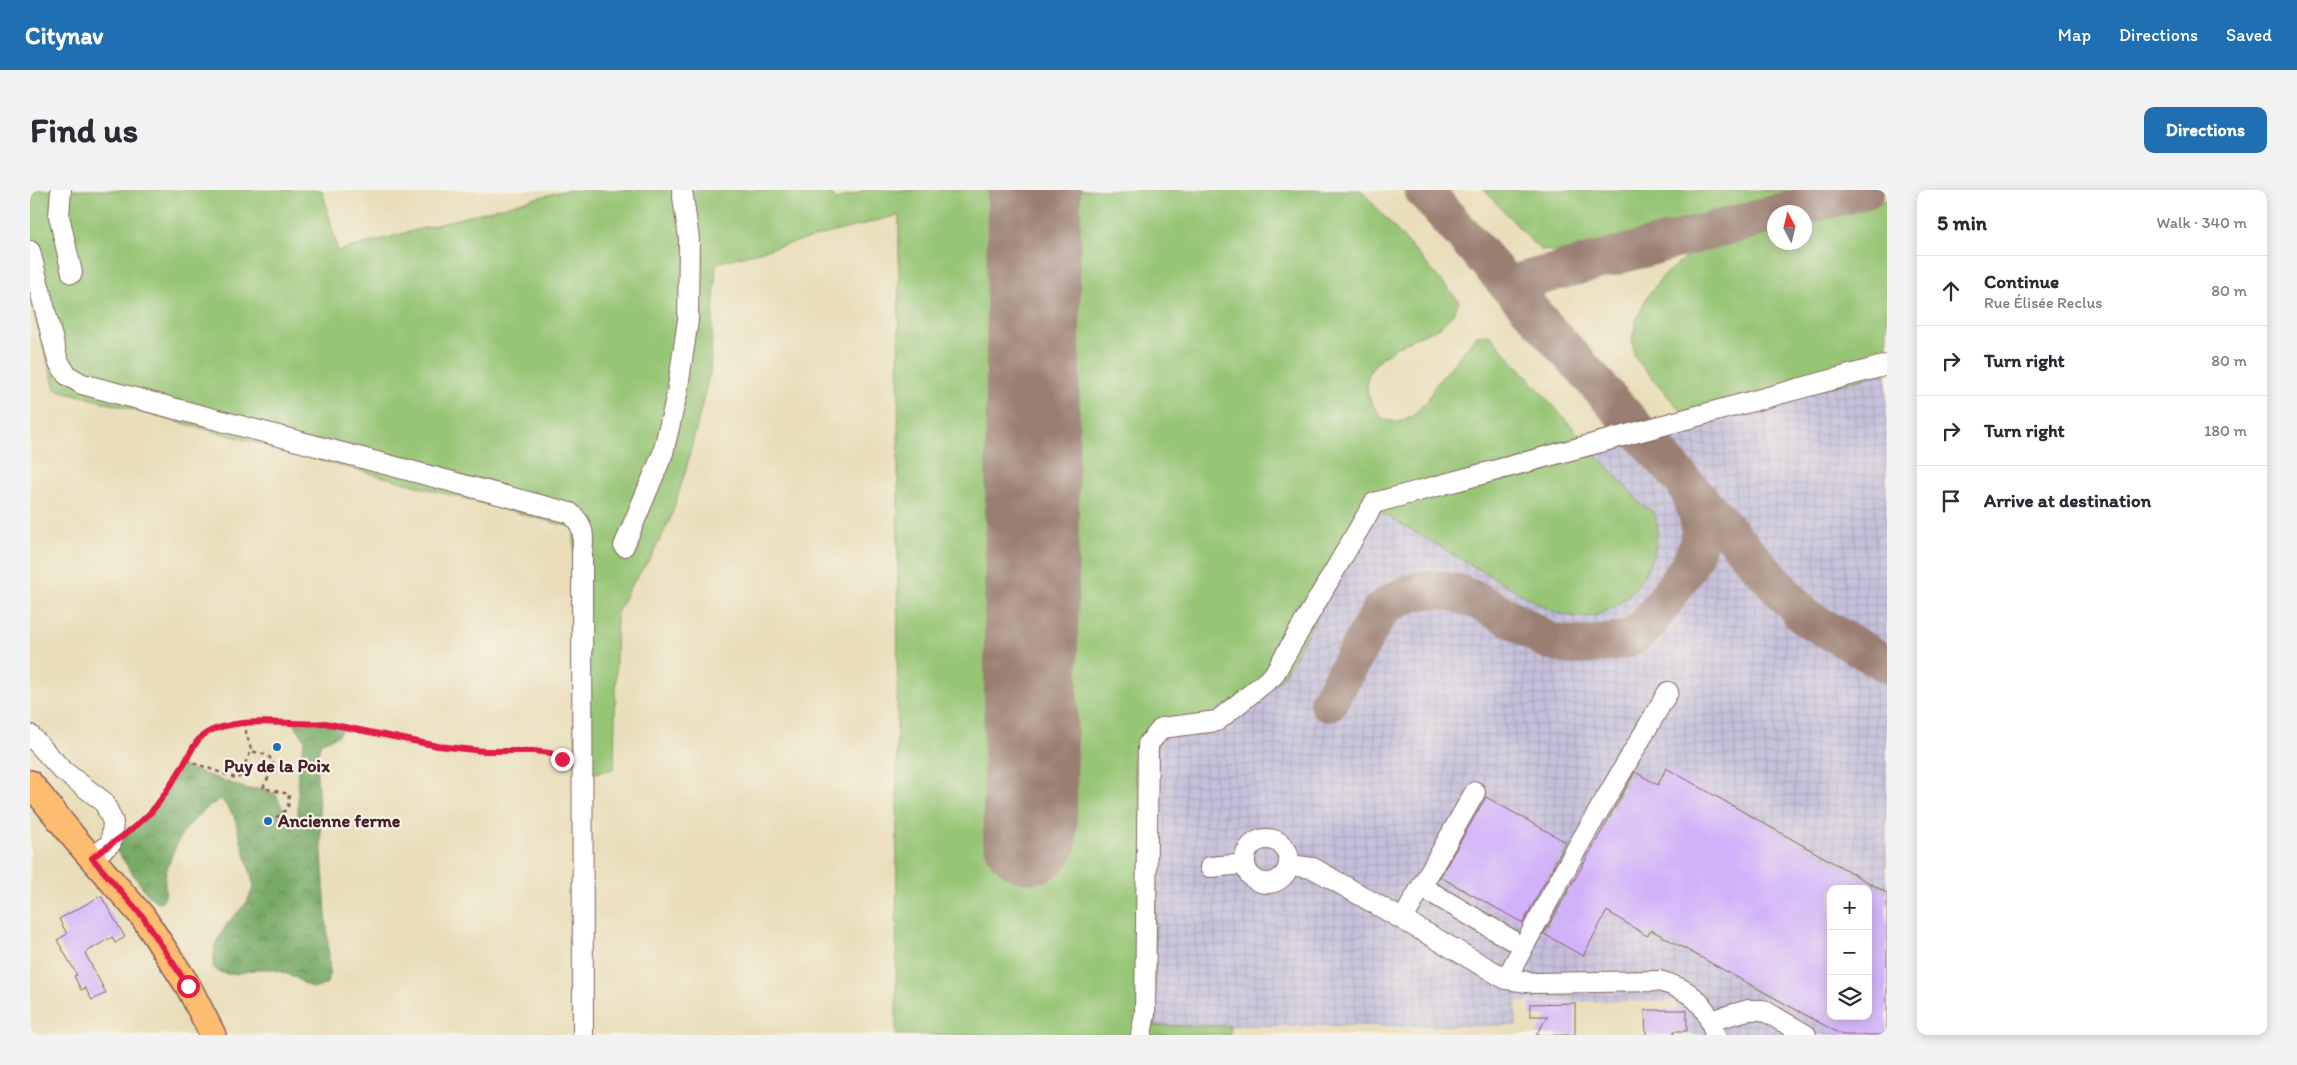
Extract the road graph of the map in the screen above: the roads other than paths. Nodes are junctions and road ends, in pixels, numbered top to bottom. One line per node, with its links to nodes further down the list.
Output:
1 (61, 190): 4 (street)
2 (682, 190): 6 (street)
3 (30, 251): 23 (street)
4 (72, 274)
5 (1887, 365): 24 (street)
6 (624, 546)
7 (1668, 692): 20 (street)
8 (30, 736): 13 (street)
9 (30, 783): 12 (main road)
10 (1475, 792): 17 (street)
11 (30, 795): 12 (main road)
12 (75, 839): 13 (main road)
13 (101, 850): 22 (main road)
14 (1244, 864): 15 (street); 15 (street); 16 (street)
15 (1289, 866): 18 (street)
16 (1210, 867)
17 (1422, 887): 18 (street); 19 (street)
18 (1404, 920): 20 (street)
19 (1510, 939)
20 (1506, 979): 21 (street)
21 (1712, 1028): 25 (street)
22 (213, 1035)
23 (584, 1035)
24 (1141, 1035)
25 (1806, 1035)

